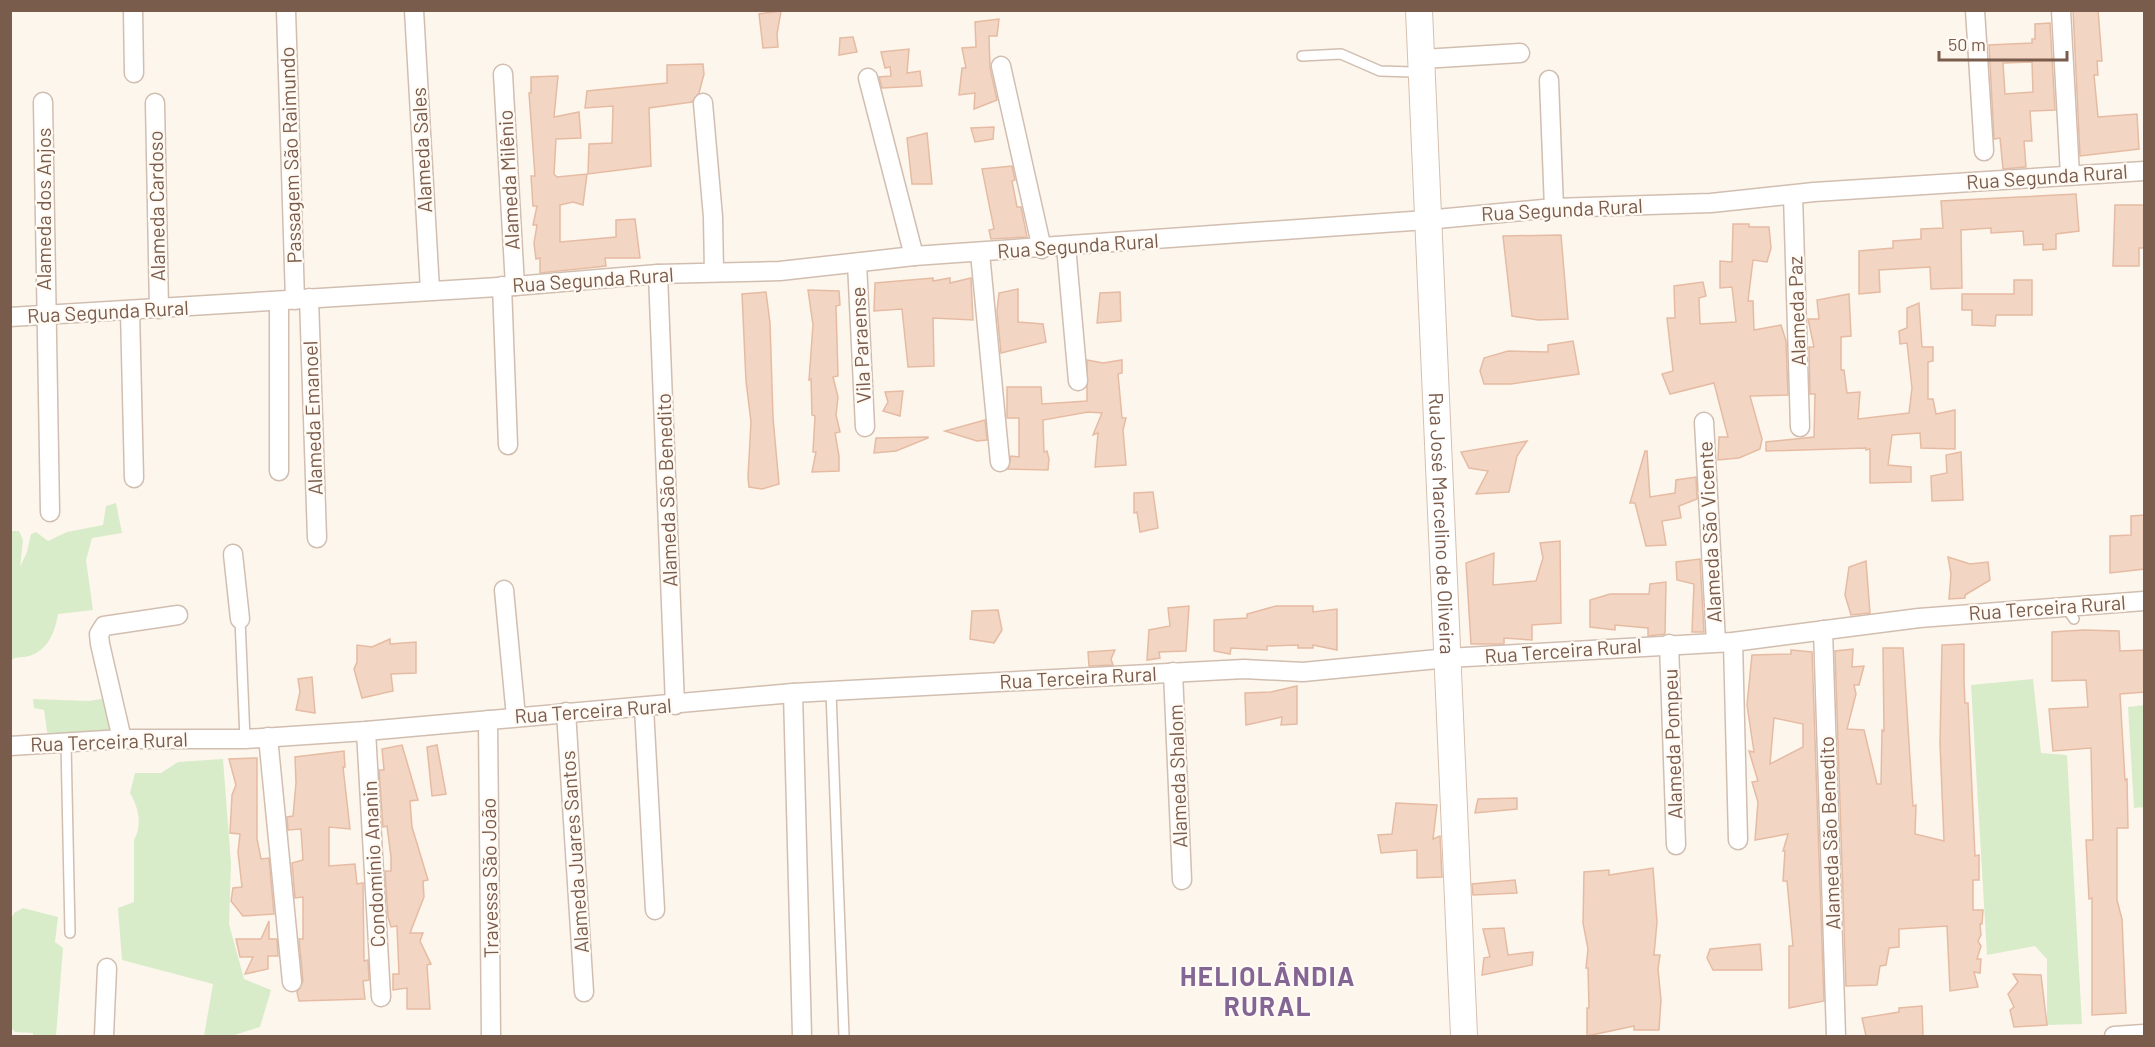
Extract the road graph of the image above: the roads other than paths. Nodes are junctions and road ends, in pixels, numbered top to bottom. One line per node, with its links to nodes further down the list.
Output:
1 (133, 10): 11 (street)
2 (286, 10): 33 (street, Passagem São Raimundo)
3 (414, 10): 32 (street, Alameda Sales)
4 (1419, 10): 10 (street, Rua José Marcelino de Oliveira)
5 (1975, 10): 18 (street)
6 (2061, 10): 20 (street)
7 (1520, 53): 10 (street)
8 (1302, 56): 10 (lane)
9 (1001, 66): 25 (street)
10 (1419, 68): 23 (street, Rua José Marcelino de Oliveira)
11 (134, 73)
12 (503, 74): 31 (street, Alameda Milênio)
13 (868, 78): 27 (street)
14 (1549, 80): 22 (street)
15 (43, 102): 36 (street, Alameda dos Anjos)
16 (155, 103): 34 (street, Alameda Cardoso)
17 (703, 103): 29 (street)
18 (1984, 151)
19 (2145, 171): 20 (street, Rua Segunda Rural)
20 (2070, 175): 21 (street, Rua Segunda Rural)
21 (1793, 195): 22 (street, Rua Segunda Rural); 41 (street, Alameda Paz)
22 (1554, 208): 23 (street, Rua Segunda Rural)
23 (1426, 220): 24 (street, Rua Segunda Rural); 56 (street, Rua José Marcelino de Oliveira)
24 (1066, 246): 25 (street, Rua Segunda Rural); 38 (street)
25 (1042, 249): 26 (street, Rua Segunda Rural)
26 (980, 253): 27 (street, Rua Segunda Rural); 43 (street)
27 (914, 256): 28 (street, Rua Segunda Rural)
28 (857, 263): 29 (street, Rua Segunda Rural); 40 (street, Vila Paraense)
29 (714, 272): 30 (street, Rua Segunda Rural)
30 (658, 274): 31 (street, Rua Segunda Rural); 60 (street, Alameda São Benedito)
31 (508, 286): 32 (street, Rua Segunda Rural); 42 (street, Alameda Milênio)
32 (430, 290): 33 (street, Rua Segunda Rural)
33 (295, 300): 34 (street, Rua Segunda Rural); 44 (street); 47 (street, Alameda Emanoel)
34 (159, 309): 35 (street, Rua Segunda Rural)
35 (130, 311): 36 (street, Rua Segunda Rural); 45 (street)
36 (45, 316): 37 (street, Rua Segunda Rural); 46 (street, Alameda dos Anjos)
37 (10, 317)
38 (1078, 381)
39 (1704, 422): 54 (street, Alameda São Vicente)
40 (865, 427)
41 (1800, 427)
42 (508, 445)
43 (1000, 462)
44 (279, 471)
45 (134, 478)
46 (50, 512)
47 (317, 538)
48 (233, 554): 52 (street)
49 (504, 590): 63 (street)
50 (2145, 601): 53 (street, Rua Terceira Rural)
51 (178, 615): 67 (street)
52 (240, 619): 68 (lane)
53 (1823, 630): 54 (street, Rua Terceira Rural); 85 (street, Alameda São Benedito)
54 (1725, 642): 55 (street, Rua Terceira Rural); 71 (street, Alameda São Vicente)
55 (1670, 644): 56 (street, Rua Terceira Rural); 72 (street, Alameda Pompeu)
56 (1448, 658): 57 (street, Rua Terceira Rural); 84 (street, Rua José Marcelino de Oliveira)
57 (1173, 672): 58 (street, Rua Terceira Rural); 73 (street, Alameda Shalom)
58 (831, 692): 59 (street, Rua Terceira Rural); 83 (lane)
59 (794, 693): 60 (street, Rua Terceira Rural); 82 (street)
60 (675, 705): 61 (street, Rua Terceira Rural)
61 (644, 708): 62 (street, Rua Terceira Rural); 74 (street)
62 (566, 712): 63 (street, Rua Terceira Rural); 78 (street, Alameda Juares Santos)
63 (516, 717): 64 (street, Rua Terceira Rural)
64 (488, 720): 65 (street, Rua Terceira Rural); 81 (street, Travessa São João)
65 (366, 731): 66 (street, Rua Terceira Rural); 79 (street, Condomínio Ananin)
66 (268, 737): 68 (street, Rua Terceira Rural); 77 (street)
67 (122, 739): 68 (street, Rua Terceira Rural); 69 (street, Rua Terceira Rural)
68 (245, 739)
69 (66, 743): 70 (street, Rua Terceira Rural); 75 (lane)
70 (10, 746)
71 (1738, 840)
72 (1676, 844)
73 (1182, 880)
74 (655, 910)
75 (70, 933)
76 (107, 968): 80 (street)
77 (292, 982)
78 (584, 992)
79 (381, 997)
80 (104, 1036)
81 (491, 1036)
82 (802, 1036)
83 (844, 1036)
84 (1464, 1036)
85 (1836, 1036)

